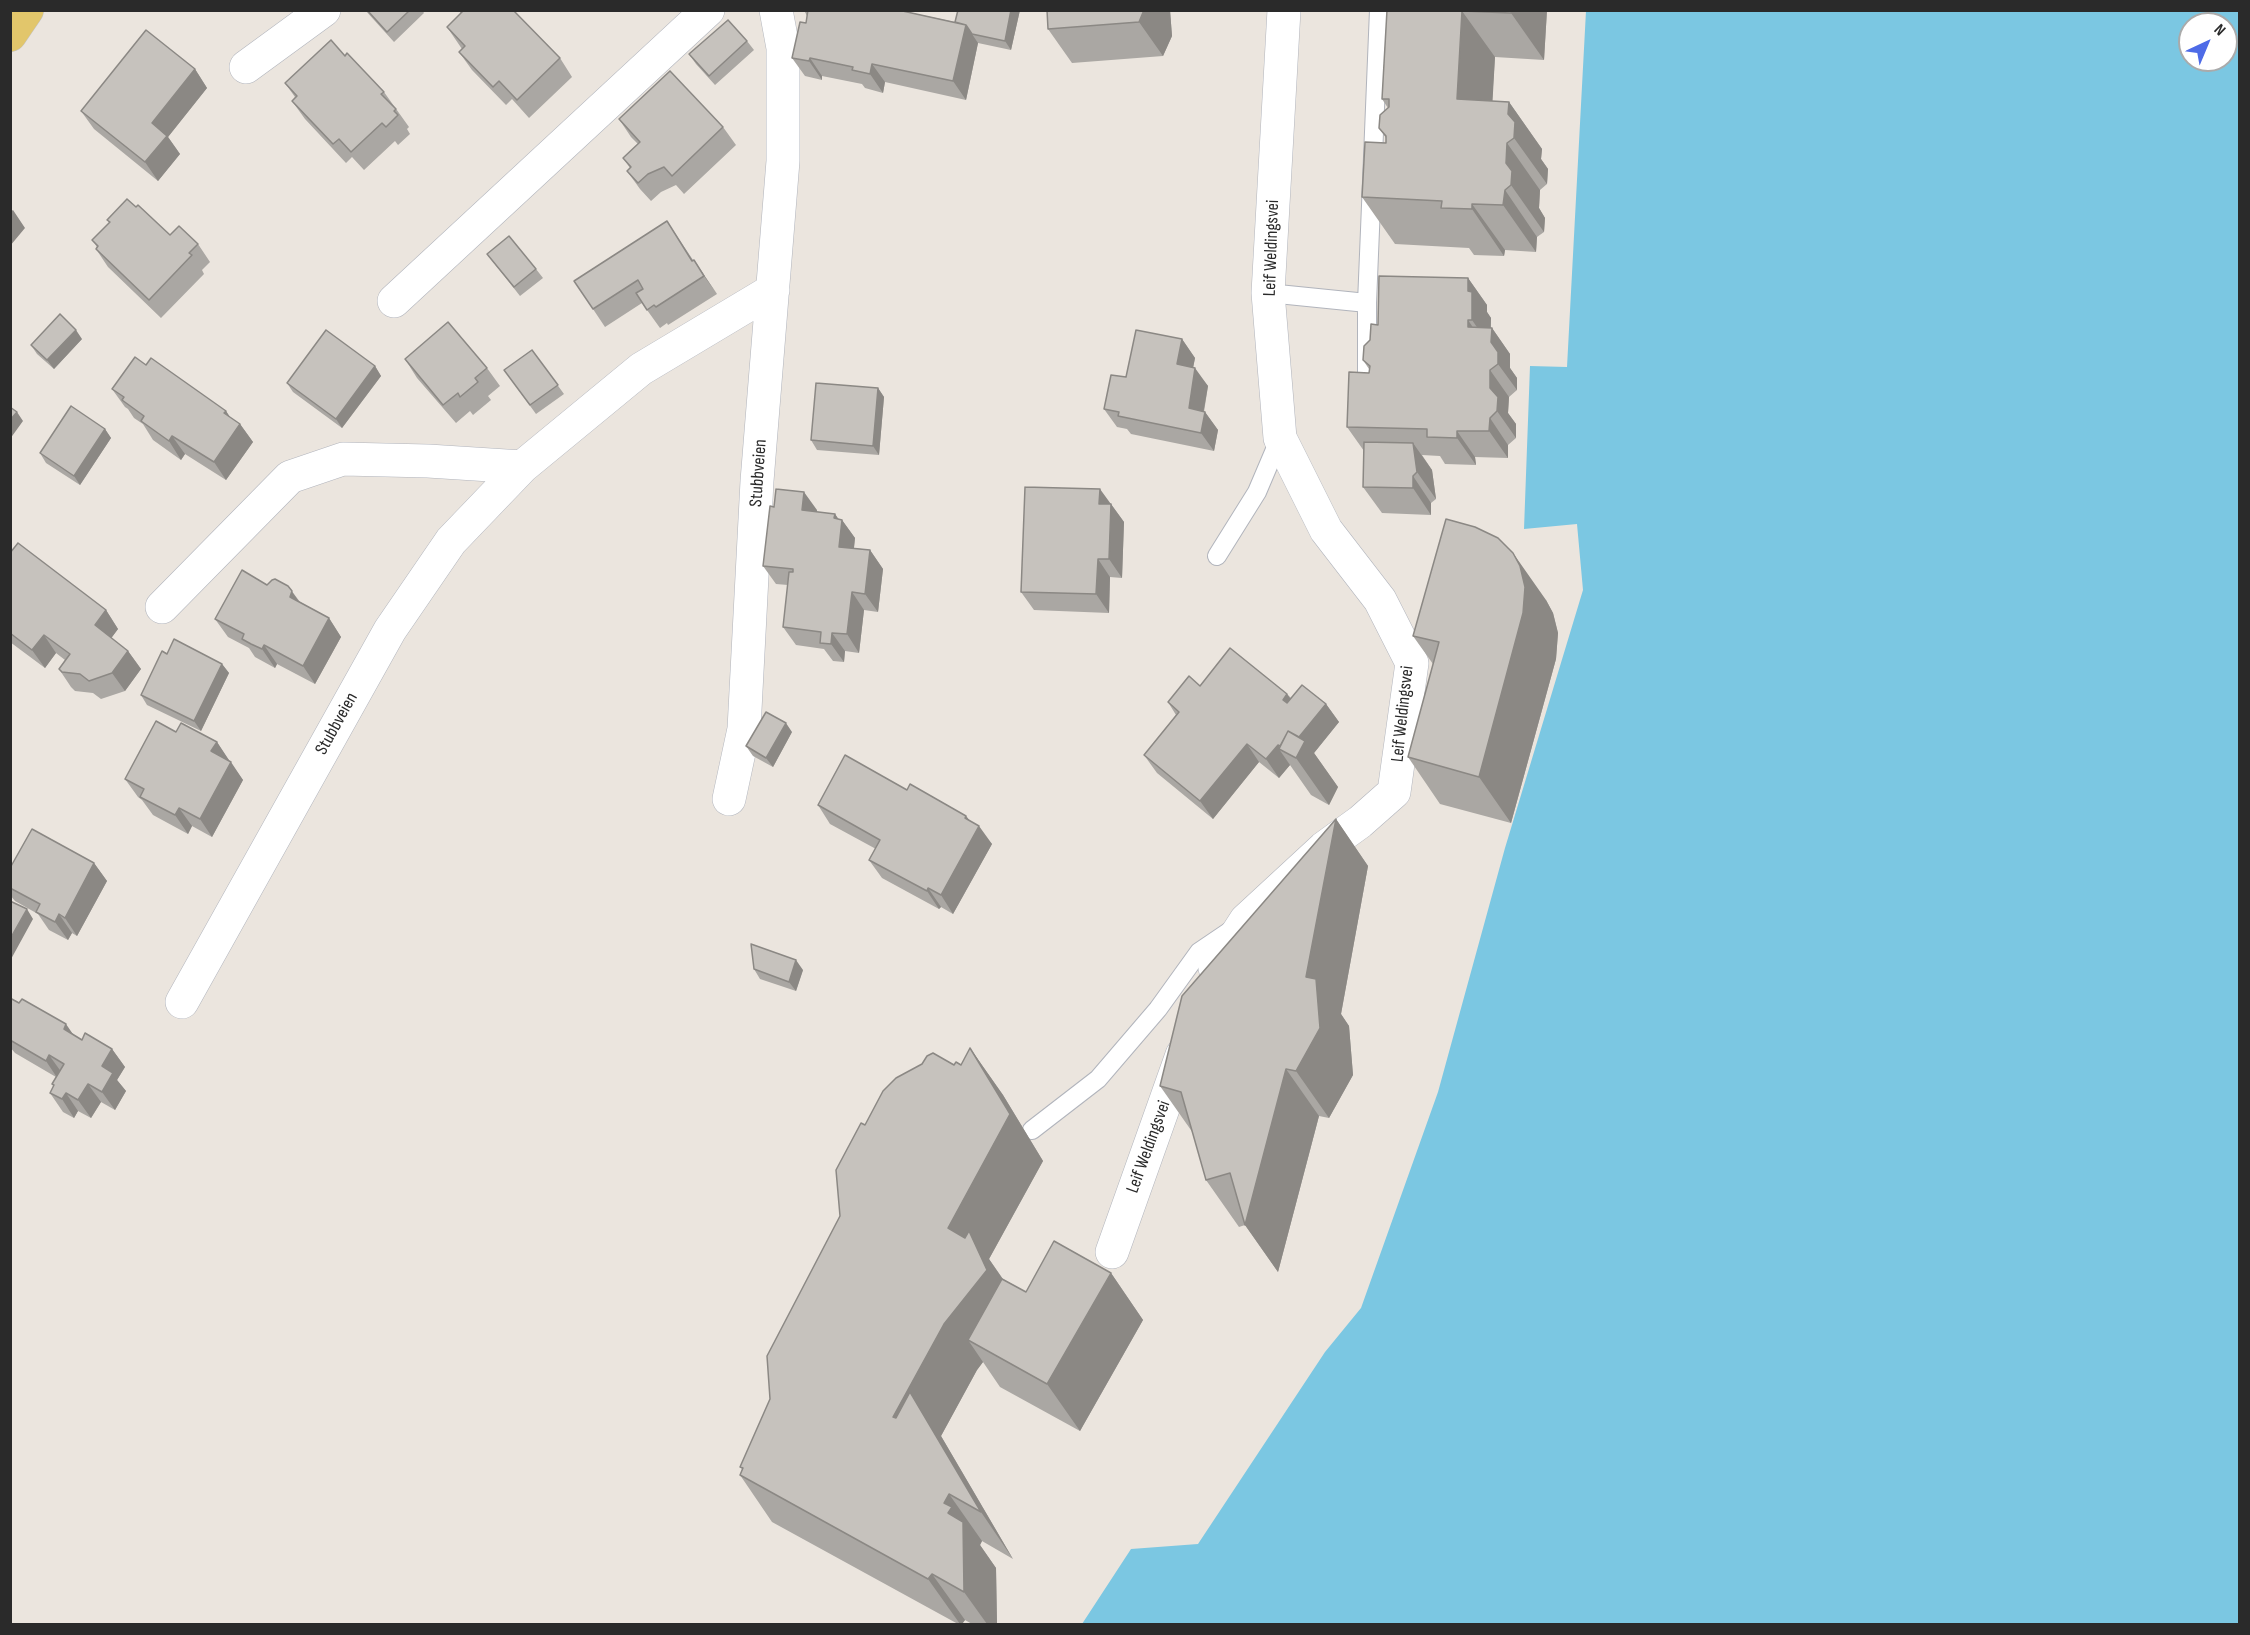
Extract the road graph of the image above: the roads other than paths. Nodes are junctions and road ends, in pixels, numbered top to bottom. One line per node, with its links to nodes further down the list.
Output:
1 (27, 10): 7 (main road)
2 (324, 10): 8 (street)
3 (708, 10): 11 (street)
4 (776, 10): 9 (street, Stubbveien)
5 (1284, 10): 10 (street, Leif Weldingsvei)
6 (1379, 10): 12 (lane)
7 (10, 35)
8 (246, 67)
9 (773, 290): 15 (street, Stubbveien); 18 (street, Stubbveien)
10 (1268, 293): 12 (lane); 14 (street, Leif Weldingsvei)
11 (394, 301)
12 (1367, 303): 13 (lane)
13 (1366, 377)
14 (1280, 438): 16 (lane); 19 (street, Leif Weldingsvei)
15 (522, 467): 17 (street); 21 (street, Stubbveien)
16 (1217, 556)
17 (162, 607)
18 (729, 799)
19 (1246, 920): 20 (street, Leif Weldingsvei); 23 (lane)
20 (1203, 999)
21 (182, 1002)
22 (1191, 1032): 24 (street, Leif Weldingsvei)
23 (1032, 1130)
24 (1112, 1252)

